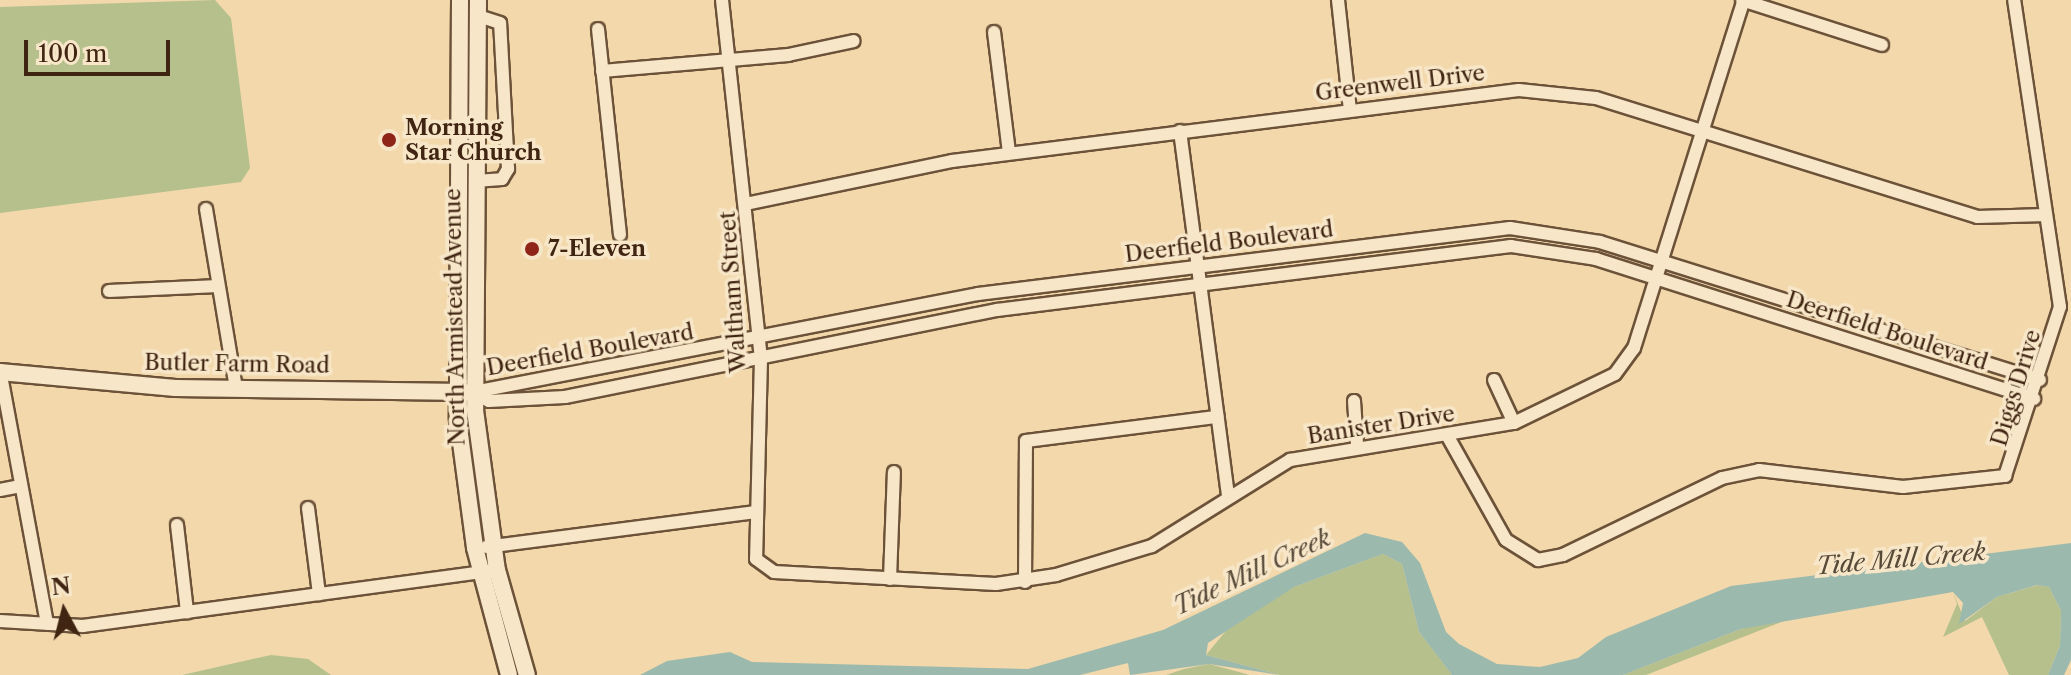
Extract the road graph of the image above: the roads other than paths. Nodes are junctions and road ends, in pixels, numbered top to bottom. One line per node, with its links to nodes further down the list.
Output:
1 (460, 0): 35 (main road, North Armistead Avenue)
2 (722, 0): 11 (street, Waltham Street)
3 (1338, 0): 13 (street)
4 (1743, 0): 10 (street); 15 (street, Banister Drive)
5 (2014, 0): 20 (street, Diggs Drive)
6 (478, 8): 17 (main road, North Armistead Avenue); 17 (street)
7 (598, 29): 12 (street)
8 (994, 32): 16 (street)
9 (854, 41): 11 (street)
10 (1882, 45)
11 (729, 61): 12 (street); 18 (street, Waltham Street)
12 (602, 71): 21 (street)
13 (1350, 110): 14 (street, Greenwell Drive); 15 (street, Greenwell Drive)
14 (1180, 131): 16 (street, Greenwell Drive); 23 (street)
15 (1703, 133): 20 (street, Greenwell Drive); 22 (street, Banister Drive)
16 (1009, 153): 18 (street, Greenwell Drive)
17 (475, 181): 34 (main road, North Armistead Avenue)
18 (746, 204): 28 (street, Waltham Street)
19 (206, 209): 26 (street)
20 (2046, 215): 32 (street, Diggs Drive)
21 (620, 235)
22 (1662, 260): 23 (street, Deerfield Boulevard); 24 (street, Banister Drive); 32 (street, Deerfield Boulevard)
23 (1199, 266): 25 (street); 28 (street, Deerfield Boulevard)
24 (1656, 278): 25 (street, Deerfield Boulevard); 36 (street, Deerfield Boulevard); 39 (street, Banister Drive)
25 (1201, 284): 29 (street, Deerfield Boulevard); 38 (street)
26 (218, 286): 27 (street); 33 (street)
27 (109, 291)
28 (759, 340): 29 (street, Waltham Street); 34 (street, Deerfield Boulevard)
29 (761, 358): 34 (street, Deerfield Boulevard); 47 (street, Waltham Street)
30 (0, 371): 33 (main road, Butler Farm Road); 43 (street)
31 (1494, 380): 39 (street)
32 (2040, 380): 36 (street, Diggs Drive)
33 (236, 389): 35 (main road, Butler Farm Road)
34 (474, 392): 35 (main road, Butler Farm Road); 49 (main road, North Armistead Avenue)
35 (456, 393): 49 (main road, North Armistead Avenue)
36 (2034, 399): 40 (street, Diggs Drive)
37 (1354, 401): 41 (street)
38 (1217, 417): 45 (street); 53 (street)
39 (1514, 423): 40 (street, Banister Drive)
40 (1447, 435): 41 (street, Banister Drive)
41 (1357, 444): 45 (street, Banister Drive)
42 (894, 472): 52 (street)
43 (21, 486): 44 (street); 57 (street)
44 (0, 490)
45 (1228, 495): 53 (street, Banister Drive)
46 (308, 508): 54 (street)
47 (754, 512): 49 (street); 51 (street, Waltham Street)
48 (177, 525): 55 (street)
49 (484, 547): 50 (main road, North Armistead Avenue)
50 (488, 571): 54 (street); 58 (main road, North Armistead Avenue); 59 (main road, North Armistead Avenue)
51 (774, 572): 52 (street, Banister Drive)
52 (890, 579): 53 (street, Banister Drive)
53 (1025, 582)
54 (319, 594): 55 (street)
55 (187, 612): 57 (street)
56 (0, 621): 57 (street)
57 (47, 624)
58 (509, 675)
59 (527, 675)

